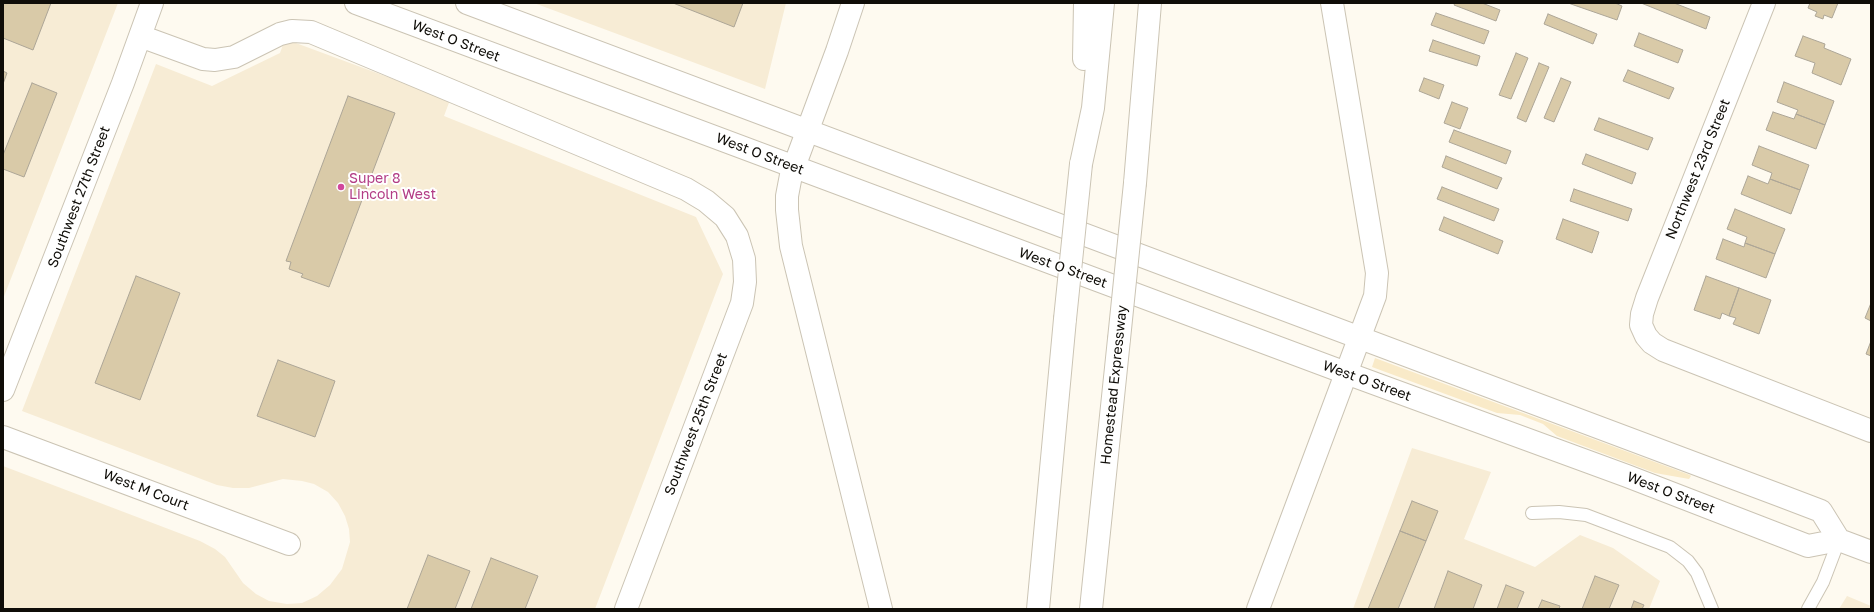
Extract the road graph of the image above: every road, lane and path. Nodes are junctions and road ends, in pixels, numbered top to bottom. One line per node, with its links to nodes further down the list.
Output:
1 (152, 3): 11 (main road, Southwest 27th Street)
2 (356, 3): 15 (main road, West O Street)
3 (467, 3): 12 (main road)
4 (853, 3): 12 (main road)
5 (1085, 3): 14 (main road)
6 (1103, 3): 14 (main road)
7 (1150, 3): 13 (main road)
8 (1163, 3): 13 (main road)
9 (1332, 3): 16 (main road)
10 (1764, 3): 19 (main road, Northwest 23rd Street)
11 (140, 36): 18 (main road, Southwest 27th Street); 25 (main road, Southwest 25th Street)
12 (807, 132): 15 (main road); 16 (main road)
13 (1137, 161): 28 (main road, Homestead Expressway, bridge)
14 (1081, 164): 27 (main road, bridge)
15 (794, 167): 17 (main road, West O Street); 26 (main road)
16 (1360, 337): 17 (main road); 22 (main road)
17 (1346, 373): 22 (main road, West O Street); 29 (main road)
18 (3, 390)
19 (1871, 430)
20 (3, 437): 23 (main road, West M Court)
21 (1532, 513): 30 (lane)
22 (1839, 540): 24 (main road); 31 (lane)
23 (289, 544)
24 (1870, 549)
25 (626, 609)
26 (881, 609)
27 (1038, 609)
28 (1091, 609)
29 (1258, 609)
30 (1712, 609)
31 (1808, 609)

